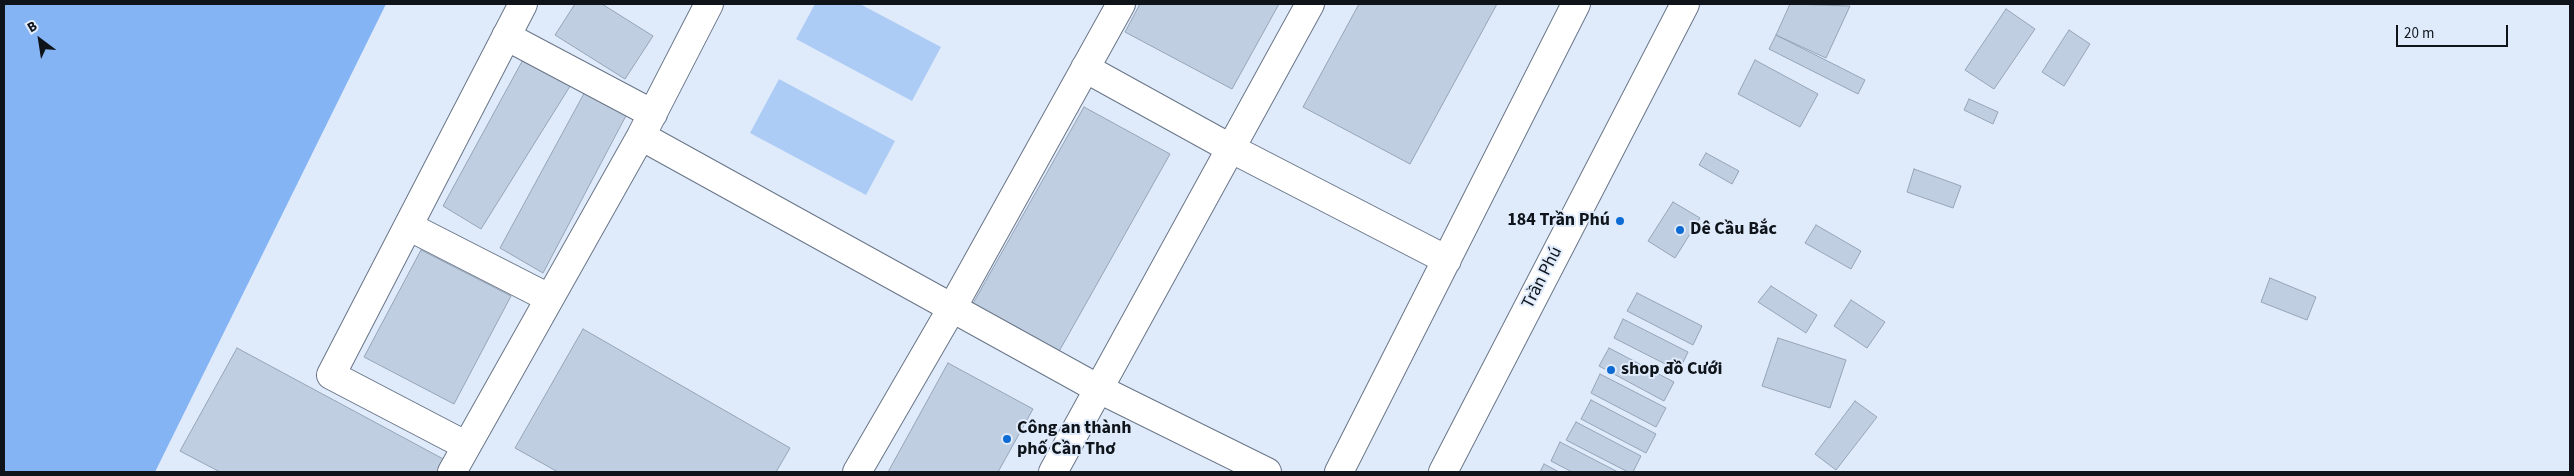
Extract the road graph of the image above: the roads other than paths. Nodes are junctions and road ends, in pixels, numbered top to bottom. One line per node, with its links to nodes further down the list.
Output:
1 (523, 4): 7 (street)
2 (709, 4): 9 (street)
3 (1120, 4): 8 (street)
4 (1310, 4): 10 (street)
5 (1576, 4): 12 (street)
6 (1685, 4): 22 (street, Trần Phú)
7 (506, 36): 9 (street); 11 (street)
8 (1085, 68): 10 (street); 14 (street)
9 (647, 125): 13 (street); 14 (street)
10 (1230, 148): 12 (street); 15 (street)
11 (408, 226): 13 (street); 16 (street)
12 (1447, 260): 21 (street)
13 (549, 298): 16 (street)
14 (952, 308): 15 (street); 18 (street)
15 (1097, 388): 19 (street); 20 (street)
16 (465, 445): 17 (street)
17 (452, 472)
18 (857, 472)
19 (1053, 472)
20 (1266, 472)
21 (1339, 472)
22 (1443, 472)

